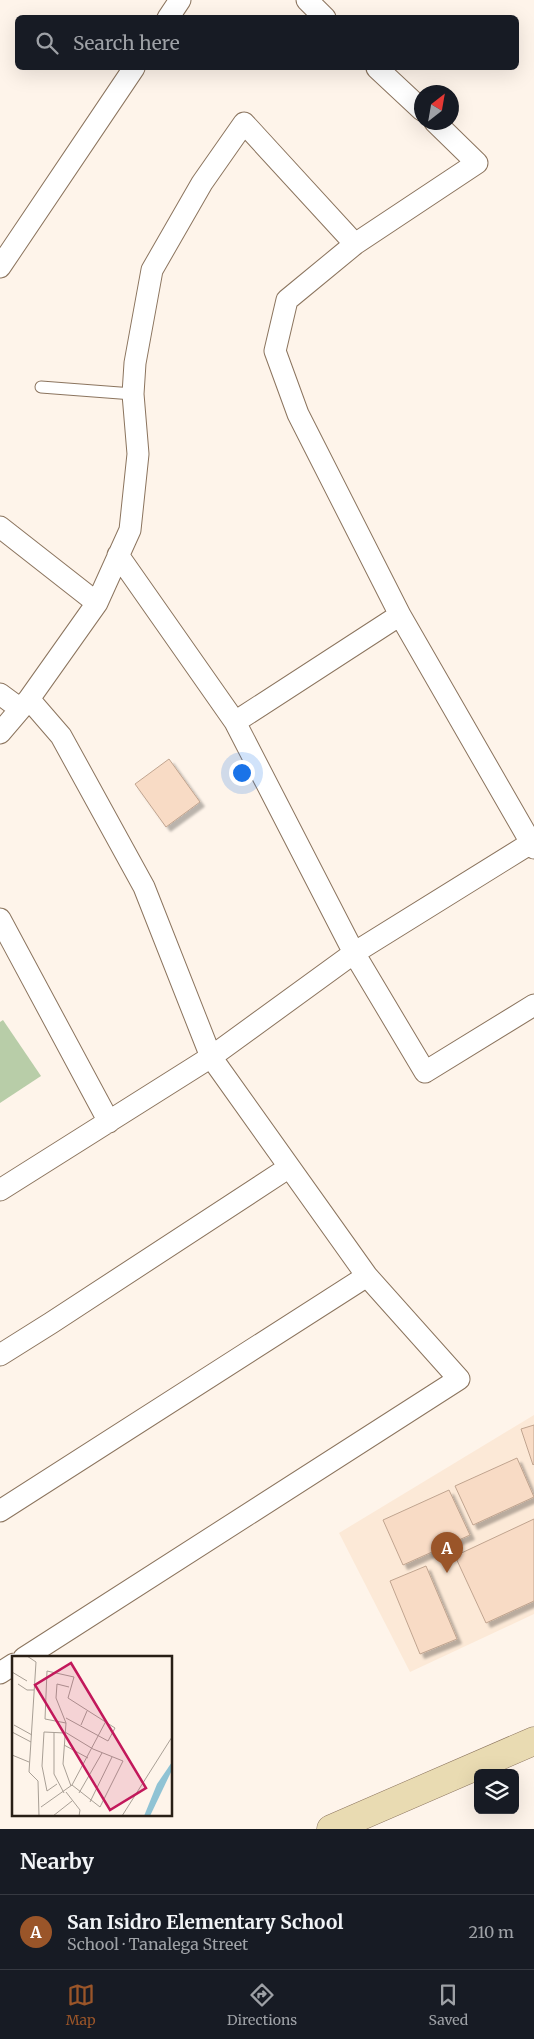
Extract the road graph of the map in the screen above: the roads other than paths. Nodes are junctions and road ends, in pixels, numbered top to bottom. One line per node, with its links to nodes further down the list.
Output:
1 (180, 0): 3 (street)
2 (307, 0): 4 (street)
3 (170, 15)
4 (322, 15)
5 (133, 70): 10 (street)
6 (379, 70): 7 (street)
7 (414, 103)
8 (443, 130): 9 (street)
9 (355, 244): 12 (street); 16 (street)
10 (0, 267)
11 (41, 387): 12 (lane)
12 (133, 394): 14 (street)
13 (0, 527): 15 (street)
14 (118, 555): 15 (street); 19 (street)
15 (97, 603): 18 (street)
16 (400, 615): 19 (street); 21 (street)
17 (0, 694): 18 (street)
18 (24, 704): 20 (street); 25 (street)
19 (235, 722): 23 (street)
20 (0, 733)
21 (533, 845): 23 (street)
22 (0, 919): 26 (street)
23 (354, 953): 24 (street); 25 (street)
24 (534, 1005)
25 (211, 1057): 26 (street); 27 (street)
26 (109, 1122): 28 (street)
27 (288, 1168): 29 (street); 30 (street)
28 (0, 1190)
29 (367, 1276): 31 (street); 32 (street)
30 (0, 1354)
31 (0, 1511)
32 (27, 1656)
33 (12, 1665): 34 (street)
34 (0, 1673)
35 (534, 1741): 36 (street)
36 (331, 1829)

